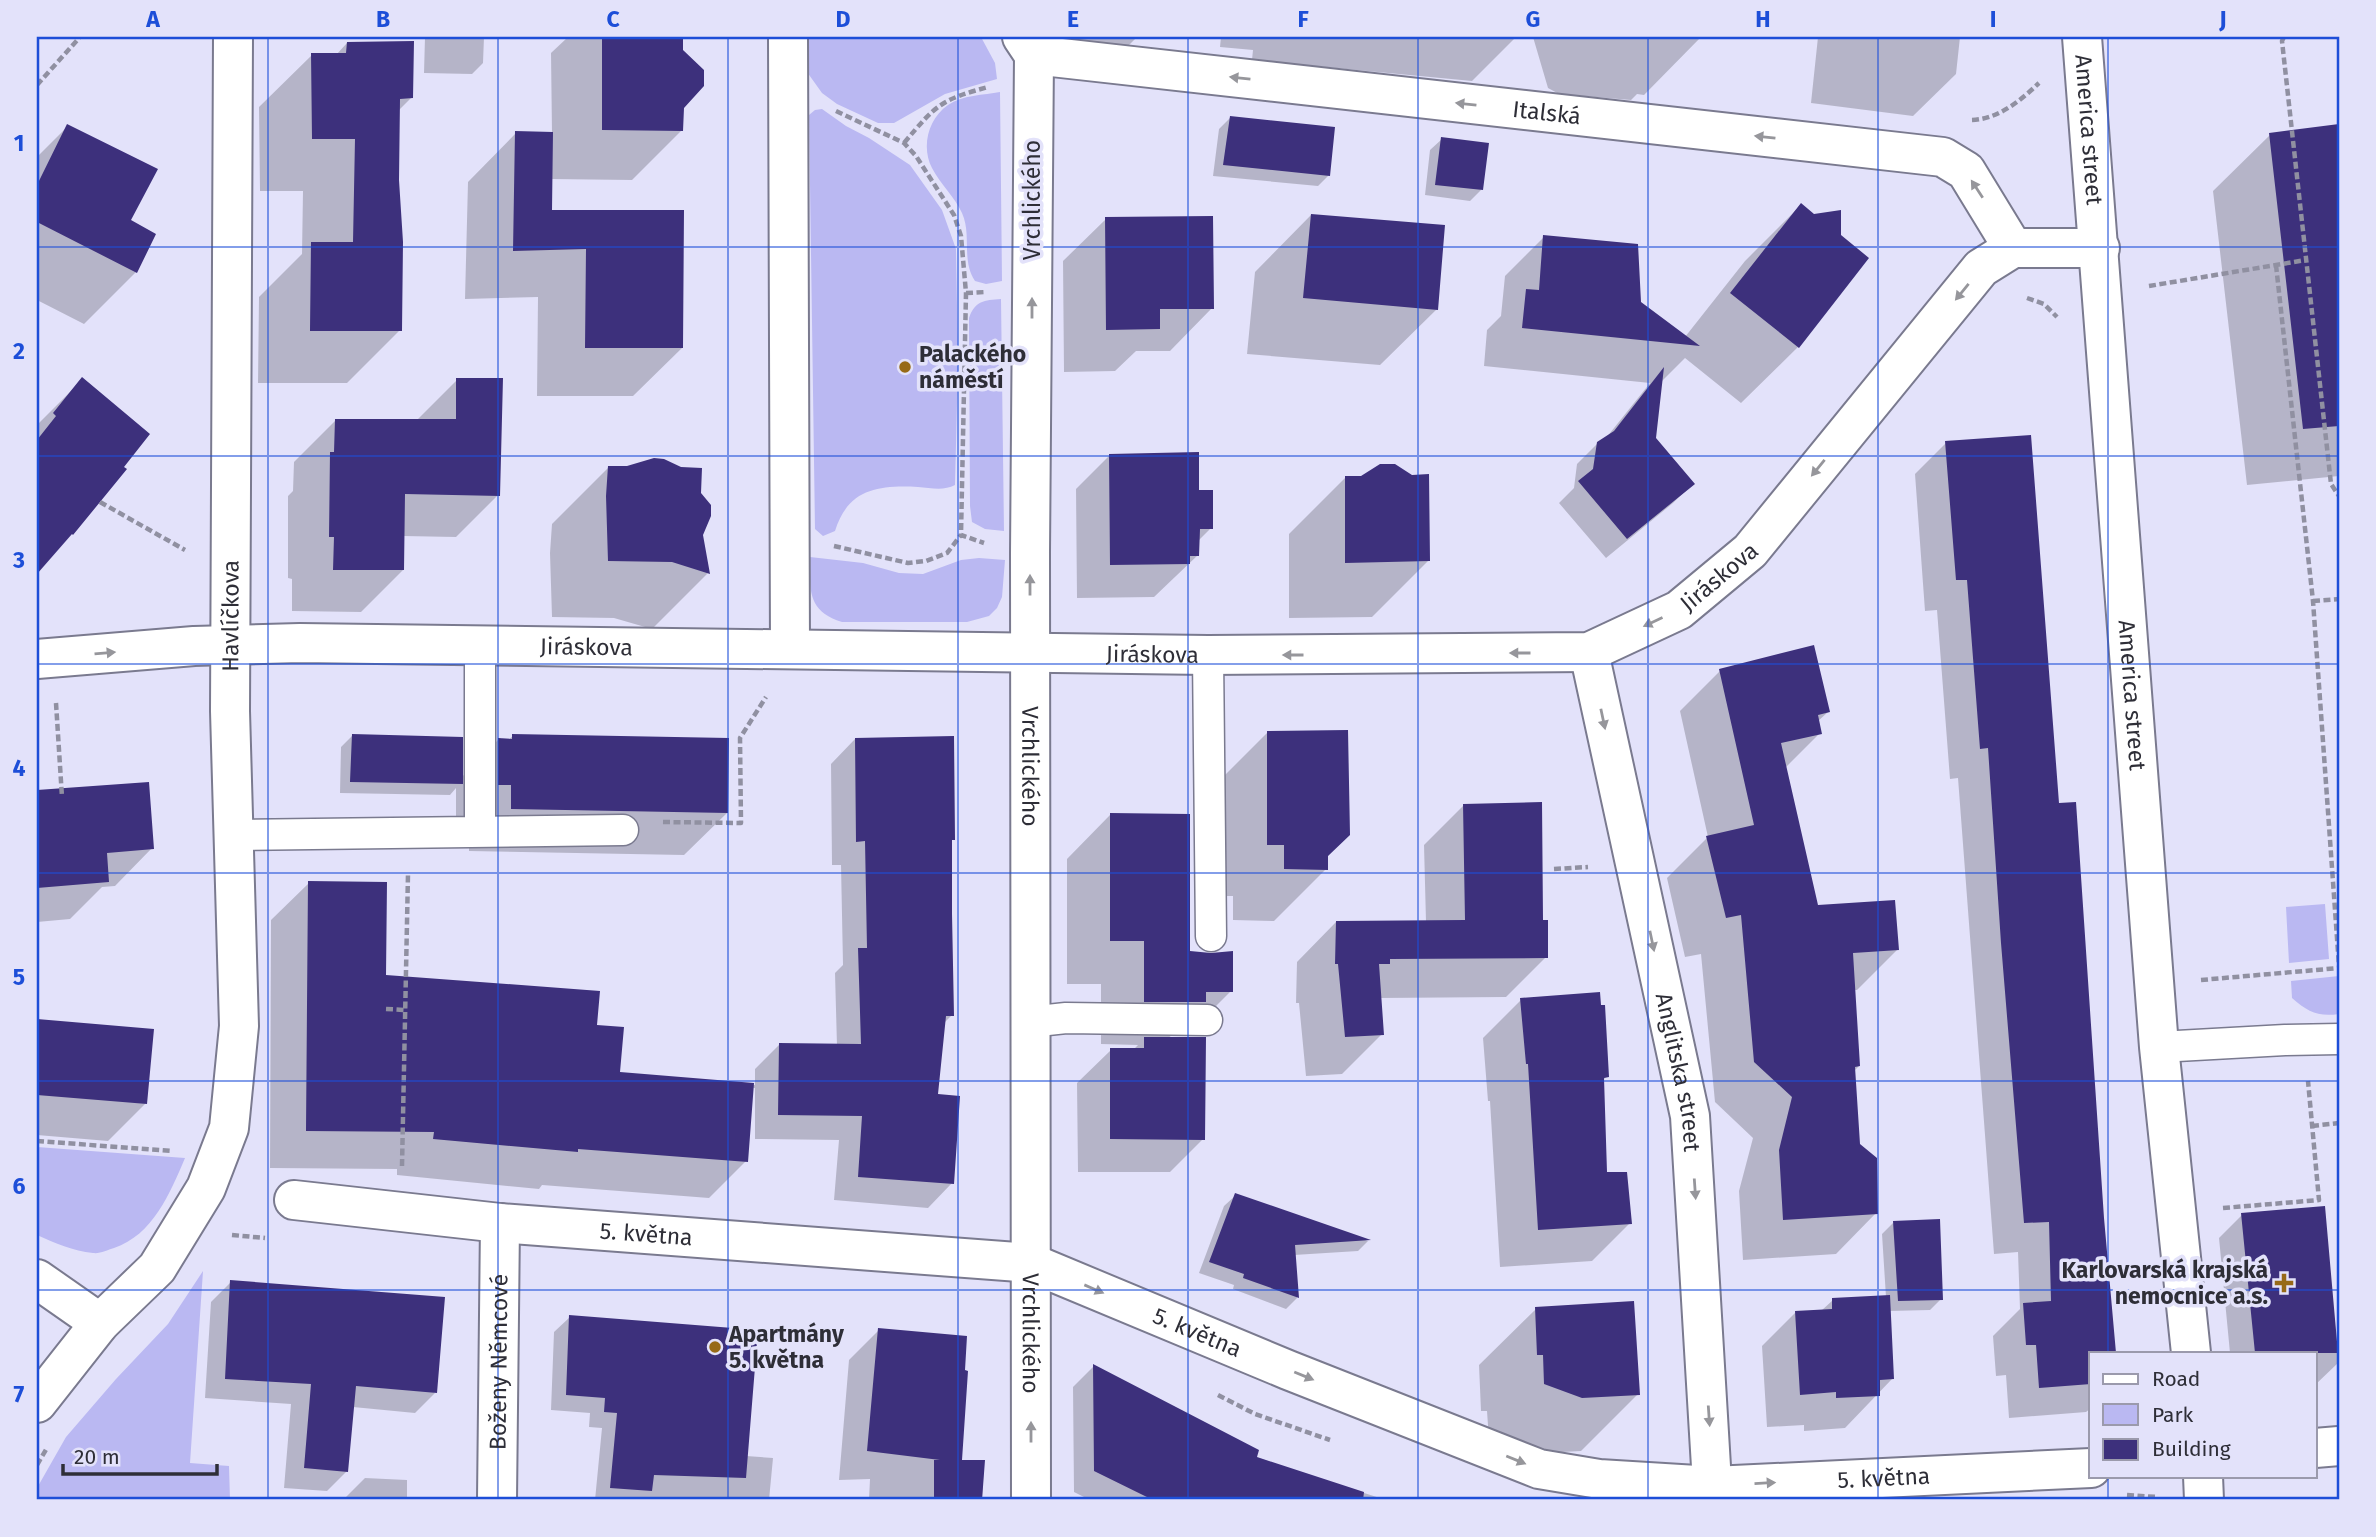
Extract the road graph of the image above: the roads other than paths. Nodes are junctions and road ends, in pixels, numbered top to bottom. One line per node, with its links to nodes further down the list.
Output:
1 (233, 37): 7 (street, Havlíčkova)
2 (788, 37): 9 (street)
3 (2082, 37): 6 (street, America street)
4 (1028, 46): 5 (street, Italská, one-way to 4); 11 (street, Vrchlického, one-way to 4)
5 (2012, 248): 6 (street); 10 (street, Jiráskova, one-way to 10)
6 (2100, 248): 21 (street, America street)
7 (231, 644): 8 (street, Jiráskova); 13 (street, Jiráskova, one-way to 7); 16 (street, Havlíčkova)
8 (480, 646): 9 (street, Jiráskova); 15 (lane)
9 (790, 649): 11 (street, Jiráskova)
10 (1589, 652): 12 (street, Jiráskova, one-way to 12); 33 (street, Anglitska street, one-way to 33)
11 (1030, 653): 12 (street, Jiráskova); 19 (street, Vrchlického)
12 (1208, 656): 17 (lane)
13 (37, 659)
14 (623, 830): 15 (lane)
15 (480, 831): 16 (lane)
16 (233, 835): 26 (street, Havlíčkova)
17 (1211, 936)
18 (1207, 1020): 19 (lane)
19 (1030, 1022): 24 (street, Vrchlického)
20 (2339, 1040): 21 (lane)
21 (2159, 1047): 27 (street, America street)
22 (294, 1200): 23 (street, 5. května)
23 (500, 1223): 24 (street, 5. května); 34 (street, Boženy Němcové)
24 (1031, 1263): 33 (street, 5. května, one-way to 33); 35 (street, Vrchlického, one-way to 24)
25 (37, 1279): 26 (street)
26 (100, 1323): 28 (street)
27 (2191, 1352)
28 (37, 1404)
29 (2339, 1446): 30 (street)
30 (2316, 1448)
31 (2089, 1468): 33 (street, 5. května, one-way to 31)
32 (2203, 1478): 36 (street)
33 (1713, 1493)
34 (498, 1500)
35 (1031, 1500)
36 (2204, 1500)

